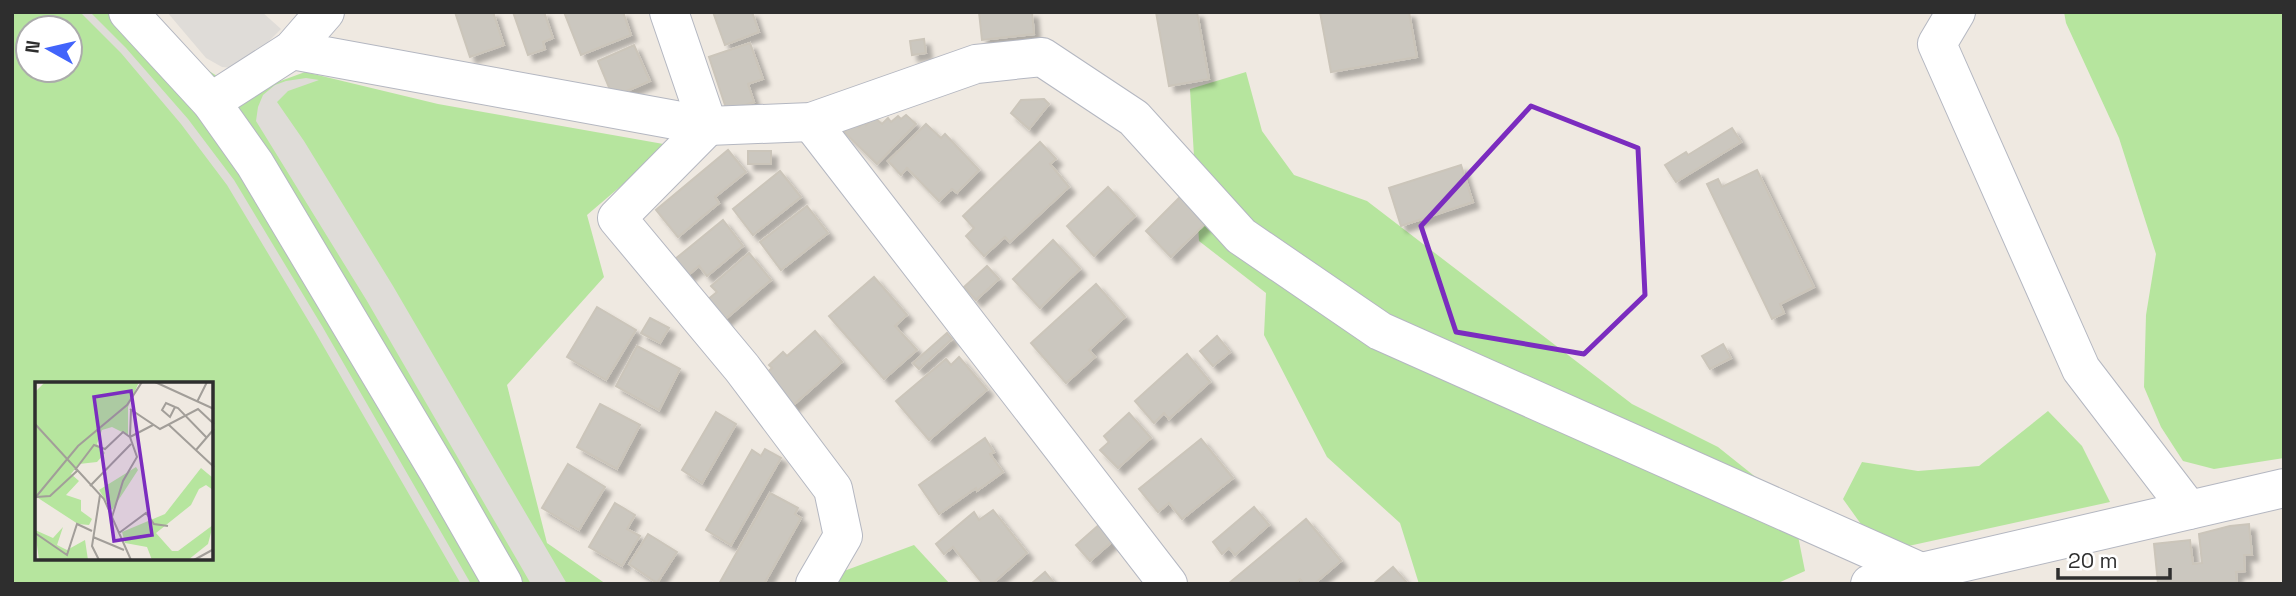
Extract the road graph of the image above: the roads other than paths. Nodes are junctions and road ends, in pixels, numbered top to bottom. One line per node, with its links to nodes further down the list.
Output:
1 (128, 12): 6 (street)
2 (325, 12): 5 (street)
3 (669, 12): 8 (street)
4 (1956, 12): 10 (street)
5 (292, 50): 6 (street); 8 (street)
6 (211, 102): 12 (street)
7 (811, 122): 8 (street); 11 (street); 14 (street)
8 (708, 126): 13 (street)
9 (2284, 488): 10 (street)
10 (2189, 510): 11 (street)
11 (1921, 572): 15 (street)
12 (503, 584)
13 (815, 584)
14 (1168, 584)
15 (1870, 584)

